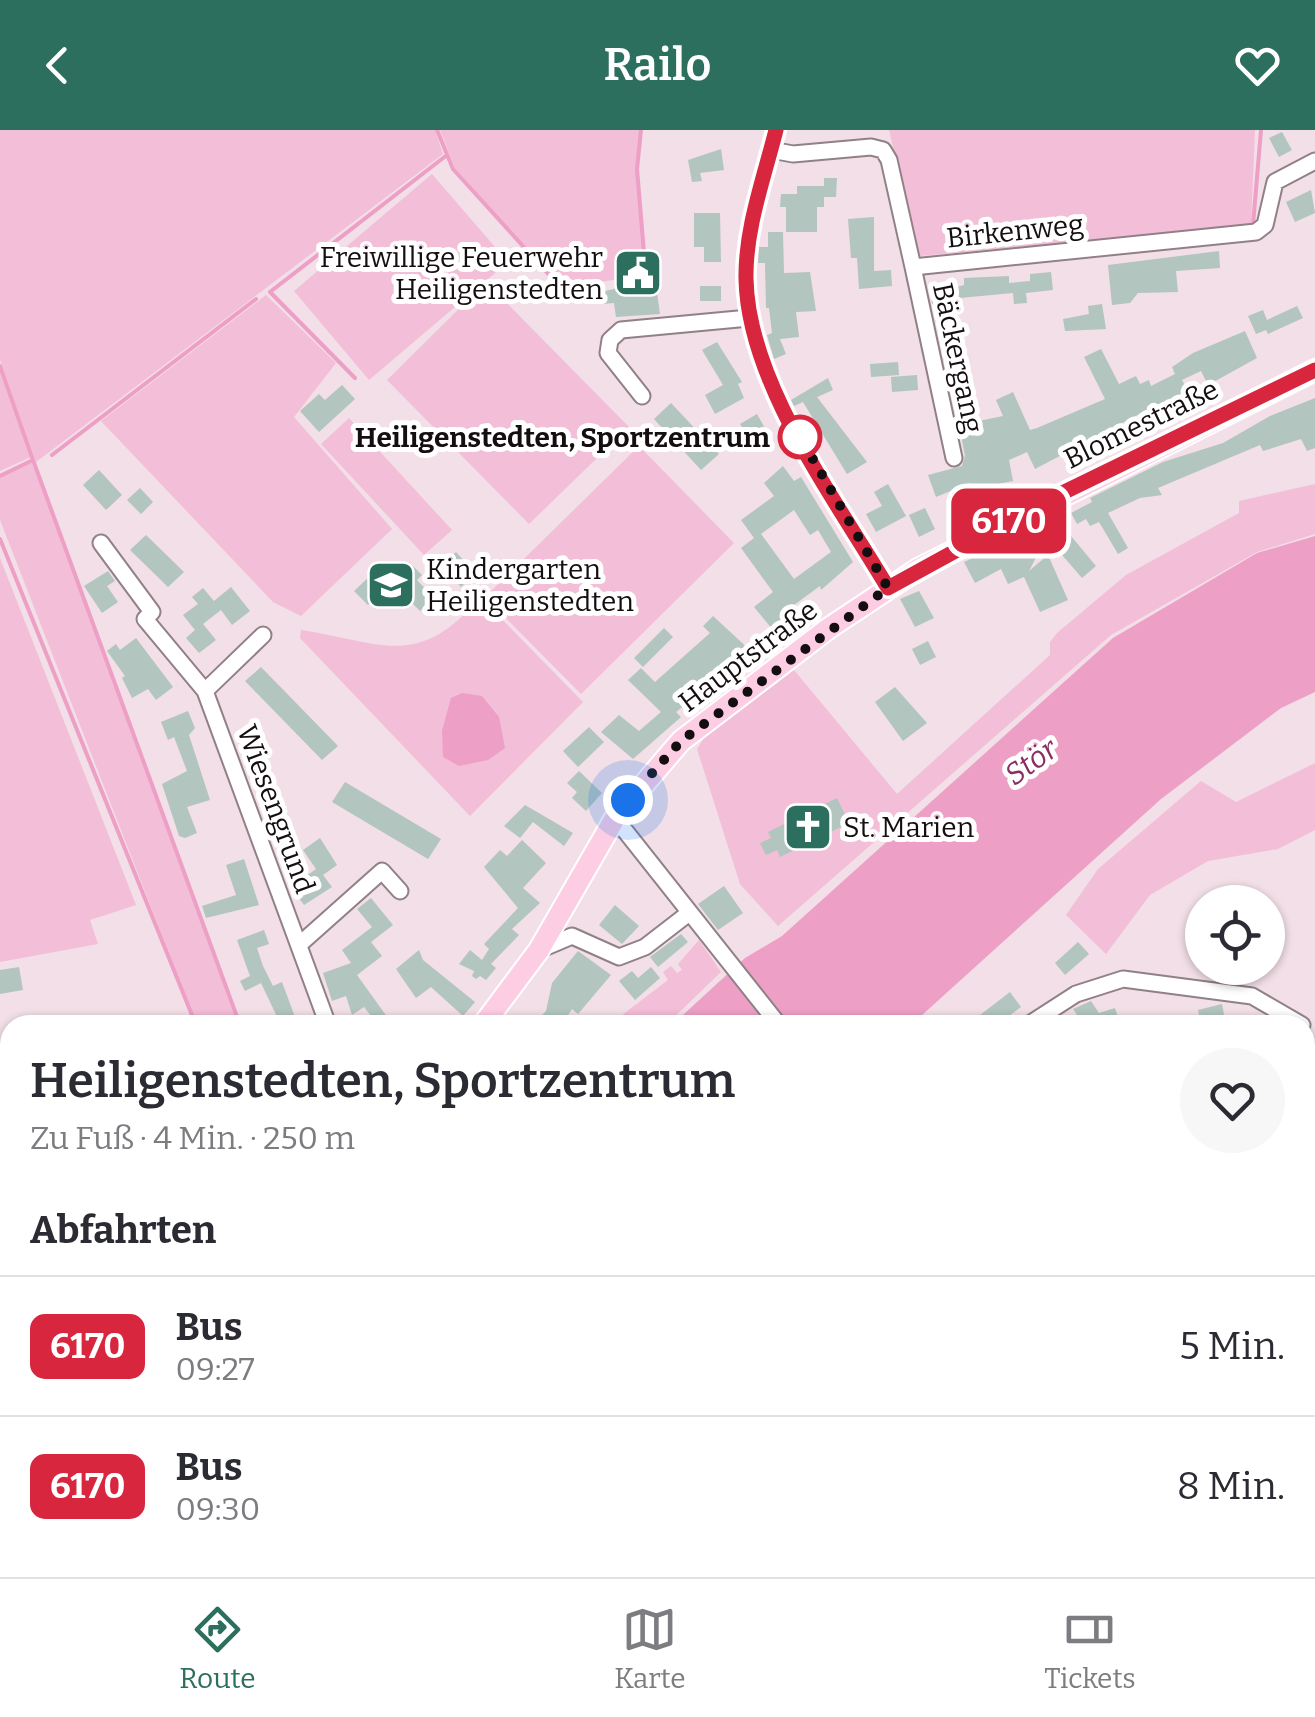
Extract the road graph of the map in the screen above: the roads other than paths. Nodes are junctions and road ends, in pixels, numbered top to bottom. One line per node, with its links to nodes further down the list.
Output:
1 (776, 130): 2 (street)
2 (771, 150): 4 (street, Birkenweg); 5 (street)
3 (1315, 160): 4 (street, Birkenweg)
4 (913, 267): 8 (street, Bäckergang)
5 (749, 318): 7 (street); 10 (street)
6 (1315, 370): 10 (main road, Blomestraße)
7 (642, 396)
8 (954, 458)
9 (101, 543): 12 (street, Wiesengrund)
10 (888, 588): 13 (main road, Hauptstraße)
11 (263, 635): 12 (street)
12 (205, 690): 16 (street, Wiesengrund)
13 (615, 818): 15 (street); 17 (main road, Hauptstraße)
14 (400, 892): 16 (street, Wiesengrund)
15 (689, 913): 17 (street); 20 (street)
16 (300, 944): 18 (street, Wiesengrund)
17 (539, 950): 19 (main road, Hauptstraße)
18 (325, 1015)
19 (490, 1015)
20 (771, 1015)
21 (1043, 1015): 22 (street)
22 (1285, 1015)

